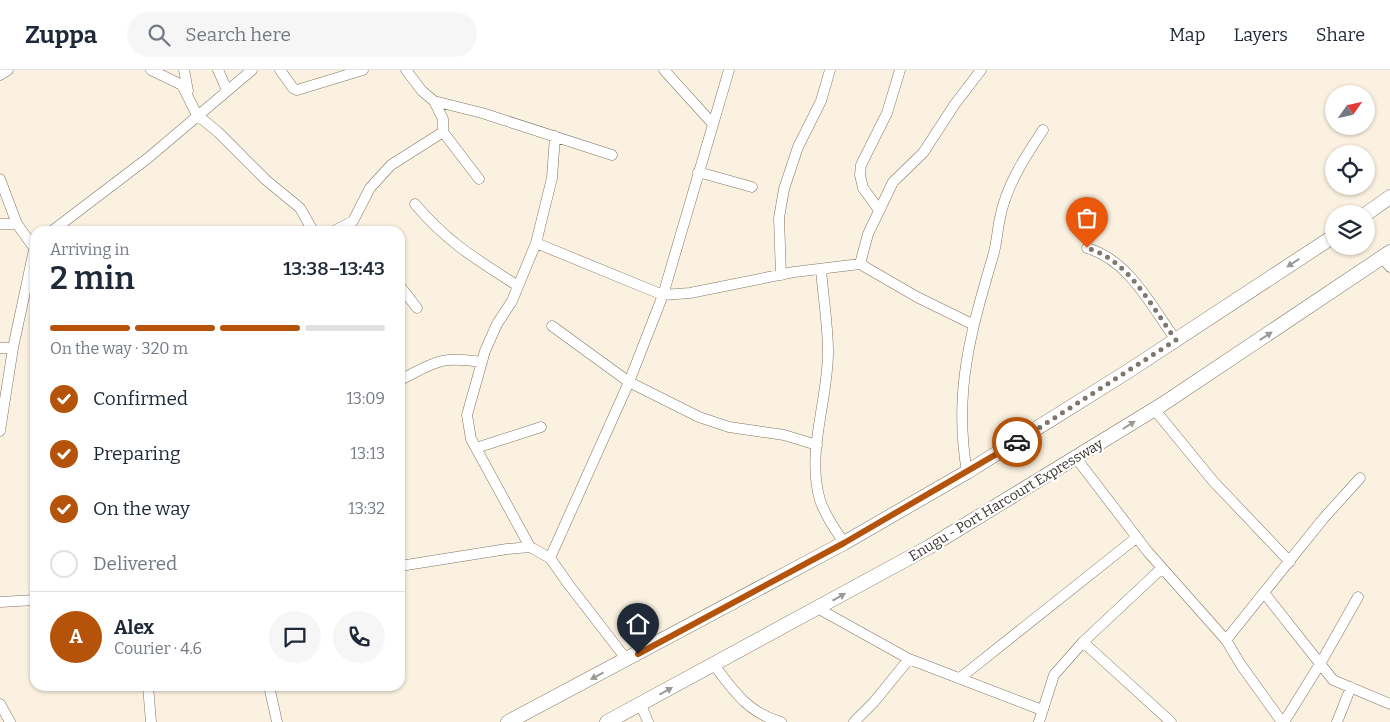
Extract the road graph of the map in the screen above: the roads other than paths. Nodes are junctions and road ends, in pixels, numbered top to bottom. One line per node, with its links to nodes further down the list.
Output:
1 (8, 70): 14 (street)
2 (151, 70): 16 (street)
3 (184, 70): 16 (street)
4 (218, 70): 15 (street)
5 (252, 70): 15 (street)
6 (280, 70): 7 (street)
7 (363, 70)
8 (406, 70): 17 (street)
9 (664, 70): 21 (street)
10 (729, 70): 21 (street)
11 (830, 70): 47 (street)
12 (900, 70): 33 (street)
13 (981, 70): 33 (street)
14 (0, 74)
15 (226, 90): 19 (street)
16 (189, 98): 19 (street)
17 (434, 101): 18 (street); 20 (street)
18 (455, 106): 20 (street); 24 (street)
19 (197, 115): 36 (street); 37 (street)
20 (442, 119): 23 (street)
21 (712, 122): 26 (street)
22 (1043, 130): 52 (street)
23 (444, 132): 28 (street); 38 (street)
24 (555, 136): 25 (street); 41 (street)
25 (612, 155)
26 (698, 172): 29 (street); 50 (street)
27 (0, 179): 35 (street)
28 (480, 179)
29 (752, 187)
30 (1390, 197): 32 (highway)
31 (415, 204): 48 (street)
32 (1375, 208)
33 (879, 210): 44 (street)
34 (0, 224): 35 (street)
35 (17, 224): 39 (street)
36 (59, 226)
37 (310, 226)
38 (344, 226)
39 (30, 241)
40 (1325, 242): 54 (highway, one-way to 54)
41 (536, 244): 48 (street); 50 (street)
42 (1087, 248): 54 (street)
43 (1387, 259): 60 (highway, Enugu - Port Harcourt Expressway, one-way to 43)
44 (860, 264): 46 (street); 52 (street)
45 (30, 265): 56 (street)
46 (821, 269): 47 (street); 63 (street)
47 (781, 275): 50 (street)
48 (518, 286): 57 (street)
49 (405, 292): 51 (street)
50 (663, 295): 59 (street)
51 (417, 308)
52 (972, 324): 66 (street)
53 (552, 326): 59 (street)
54 (1176, 340): 66 (highway)
55 (0, 348): 56 (street)
56 (13, 348): 62 (street)
57 (481, 362): 58 (street); 64 (street)
58 (405, 378)
59 (629, 382): 63 (street); 71 (street)
60 (1154, 409): 65 (highway, Enugu - Port Harcourt Expressway, one-way to 60); 72 (street)
61 (541, 427): 64 (street)
62 (0, 431)
63 (817, 446): 69 (street)
64 (476, 448): 70 (street)
65 (1076, 458): 68 (street); 79 (highway, Enugu - Port Harcourt Expressway, one-way to 65)
66 (967, 472): 69 (highway)
67 (1360, 478): 72 (street)
68 (1136, 538): 74 (street); 86 (street)
69 (844, 543): 83 (highway)
70 (530, 548): 71 (street); 73 (street)
71 (550, 558): 83 (street)
72 (1290, 562): 75 (street)
73 (405, 565)
74 (1162, 568): 80 (street); 81 (street)
75 (1265, 594): 80 (street); 84 (street)
76 (1358, 597): 84 (street)
77 (30, 600): 78 (street)
78 (0, 602)
79 (819, 609): 82 (street); 85 (highway, Enugu - Port Harcourt Expressway)
80 (1226, 640): 104 (street)
81 (1083, 642): 93 (street); 103 (street)
82 (909, 659): 86 (street); 101 (street)
83 (627, 660): 97 (highway, one-way to 97)
84 (1320, 664): 87 (street); 104 (street)
85 (714, 665): 92 (highway, Enugu - Port Harcourt Expressway, one-way to 85); 100 (street)
86 (960, 678): 93 (street)
87 (1351, 687): 91 (street); 105 (street)
88 (148, 691): 95 (street)
89 (270, 691): 96 (street)
90 (0, 704): 94 (street)
91 (1390, 704)
92 (641, 705): 98 (highway, Enugu - Port Harcourt Expressway); 99 (street)
93 (1042, 710): 102 (street)
94 (10, 722)
95 (151, 722)
96 (277, 722)
97 (508, 722)
98 (607, 722)
99 (648, 722)
100 (780, 722)
101 (854, 722)
102 (1039, 722)
103 (1171, 722)
104 (1283, 722)
105 (1337, 722)

